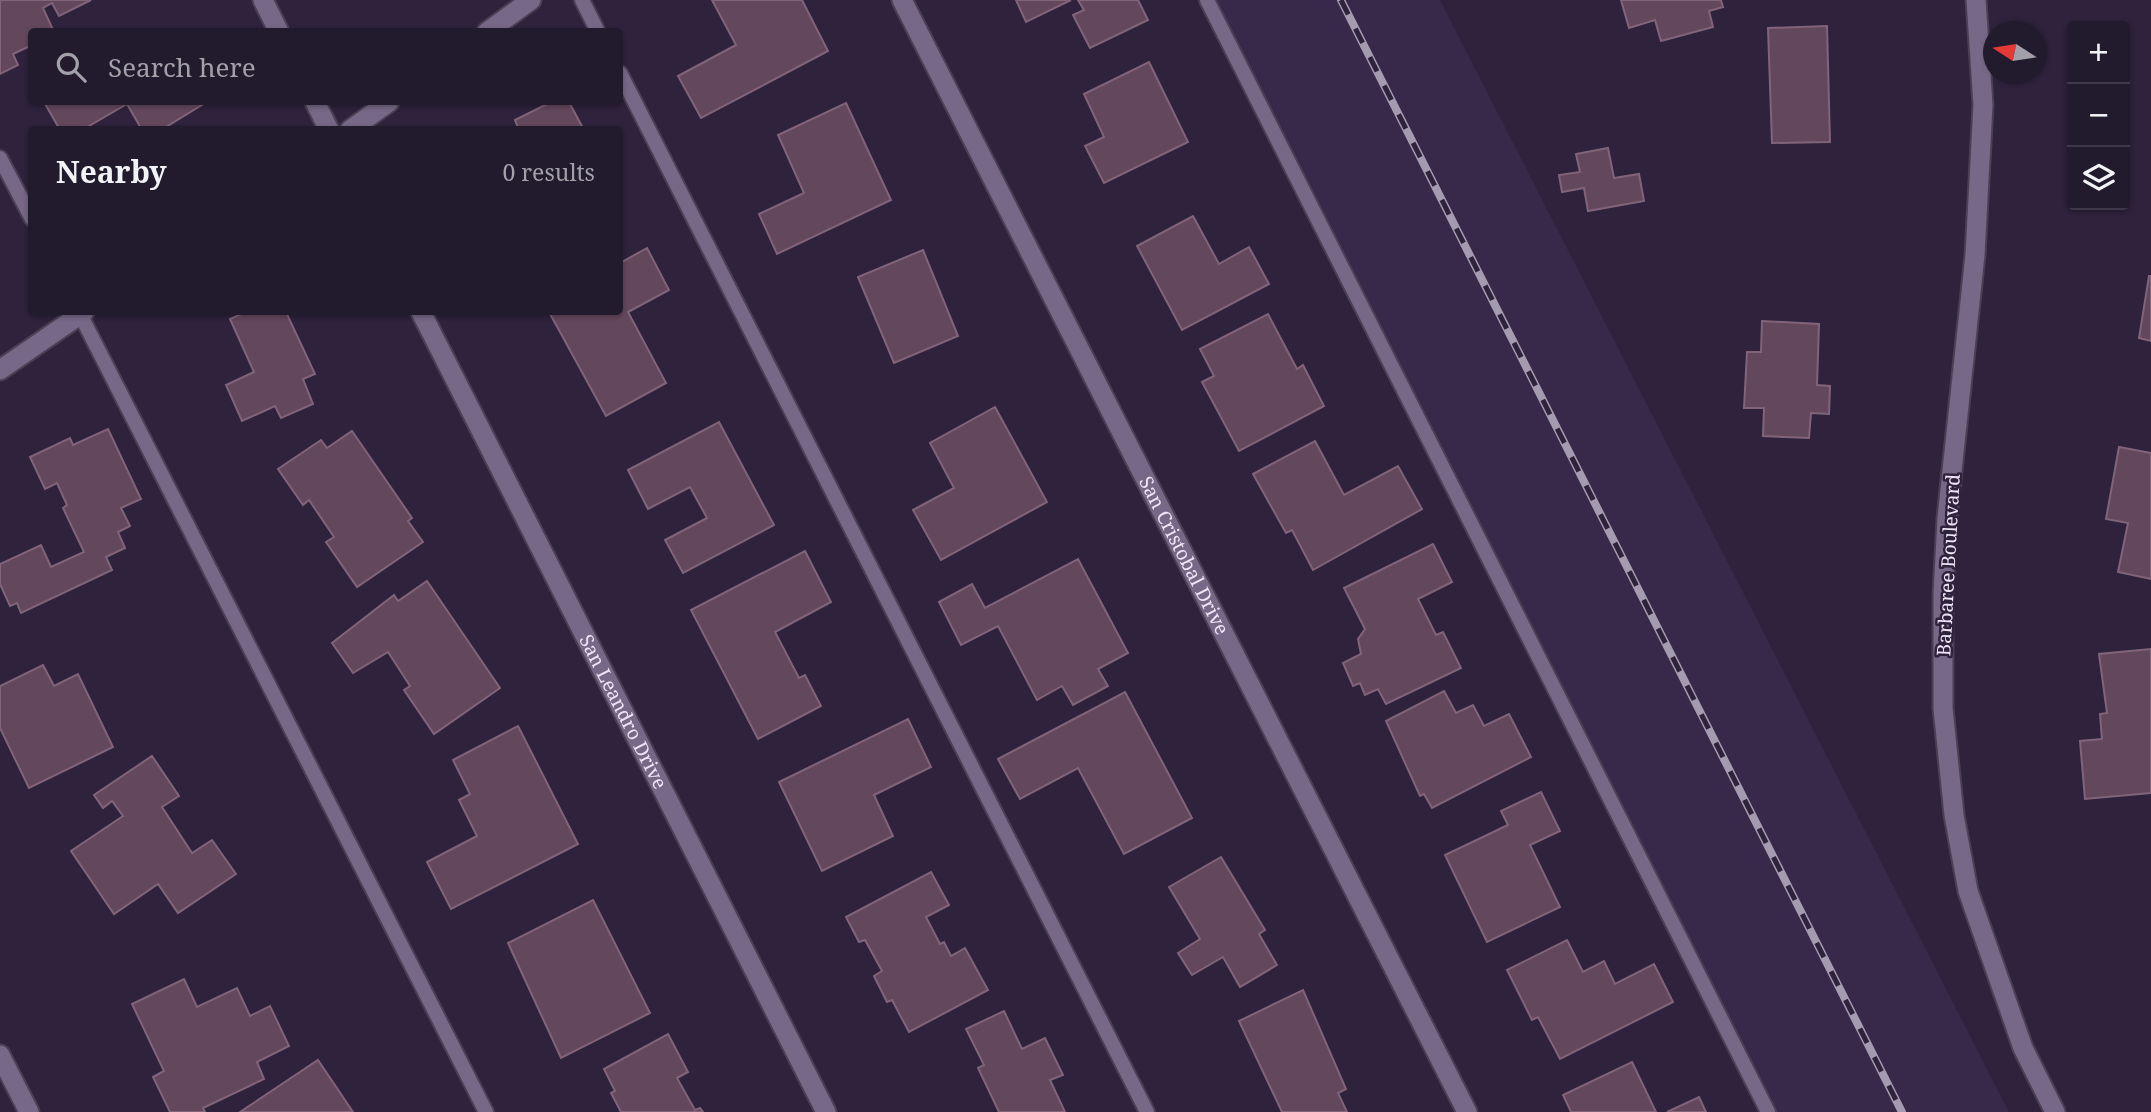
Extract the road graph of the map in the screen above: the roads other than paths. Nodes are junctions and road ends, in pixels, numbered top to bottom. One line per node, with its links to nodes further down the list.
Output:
1 (263, 0): 7 (street)
2 (531, 0): 8 (street)
3 (582, 0): 9 (lane)
4 (902, 0): 26 (street, San Cristobal Drive)
5 (1207, 0): 27 (lane)
6 (1976, 0): 28 (street, Barbaree Boulevard)
7 (277, 28)
8 (492, 28)
9 (596, 28)
10 (623, 80): 25 (lane)
11 (316, 105): 13 (street)
12 (385, 105): 14 (street)
13 (327, 126)
14 (356, 126)
15 (0, 158): 16 (lane)
16 (28, 211)
17 (77, 315): 20 (street)
18 (83, 315): 23 (lane)
19 (423, 315): 24 (street, San Leandro Drive)
20 (0, 370)
21 (0, 1055): 22 (street)
22 (29, 1112)
23 (486, 1112)
24 (826, 1112)
25 (1147, 1112)
26 (1466, 1112)
27 (1768, 1112)
28 (2055, 1112)

